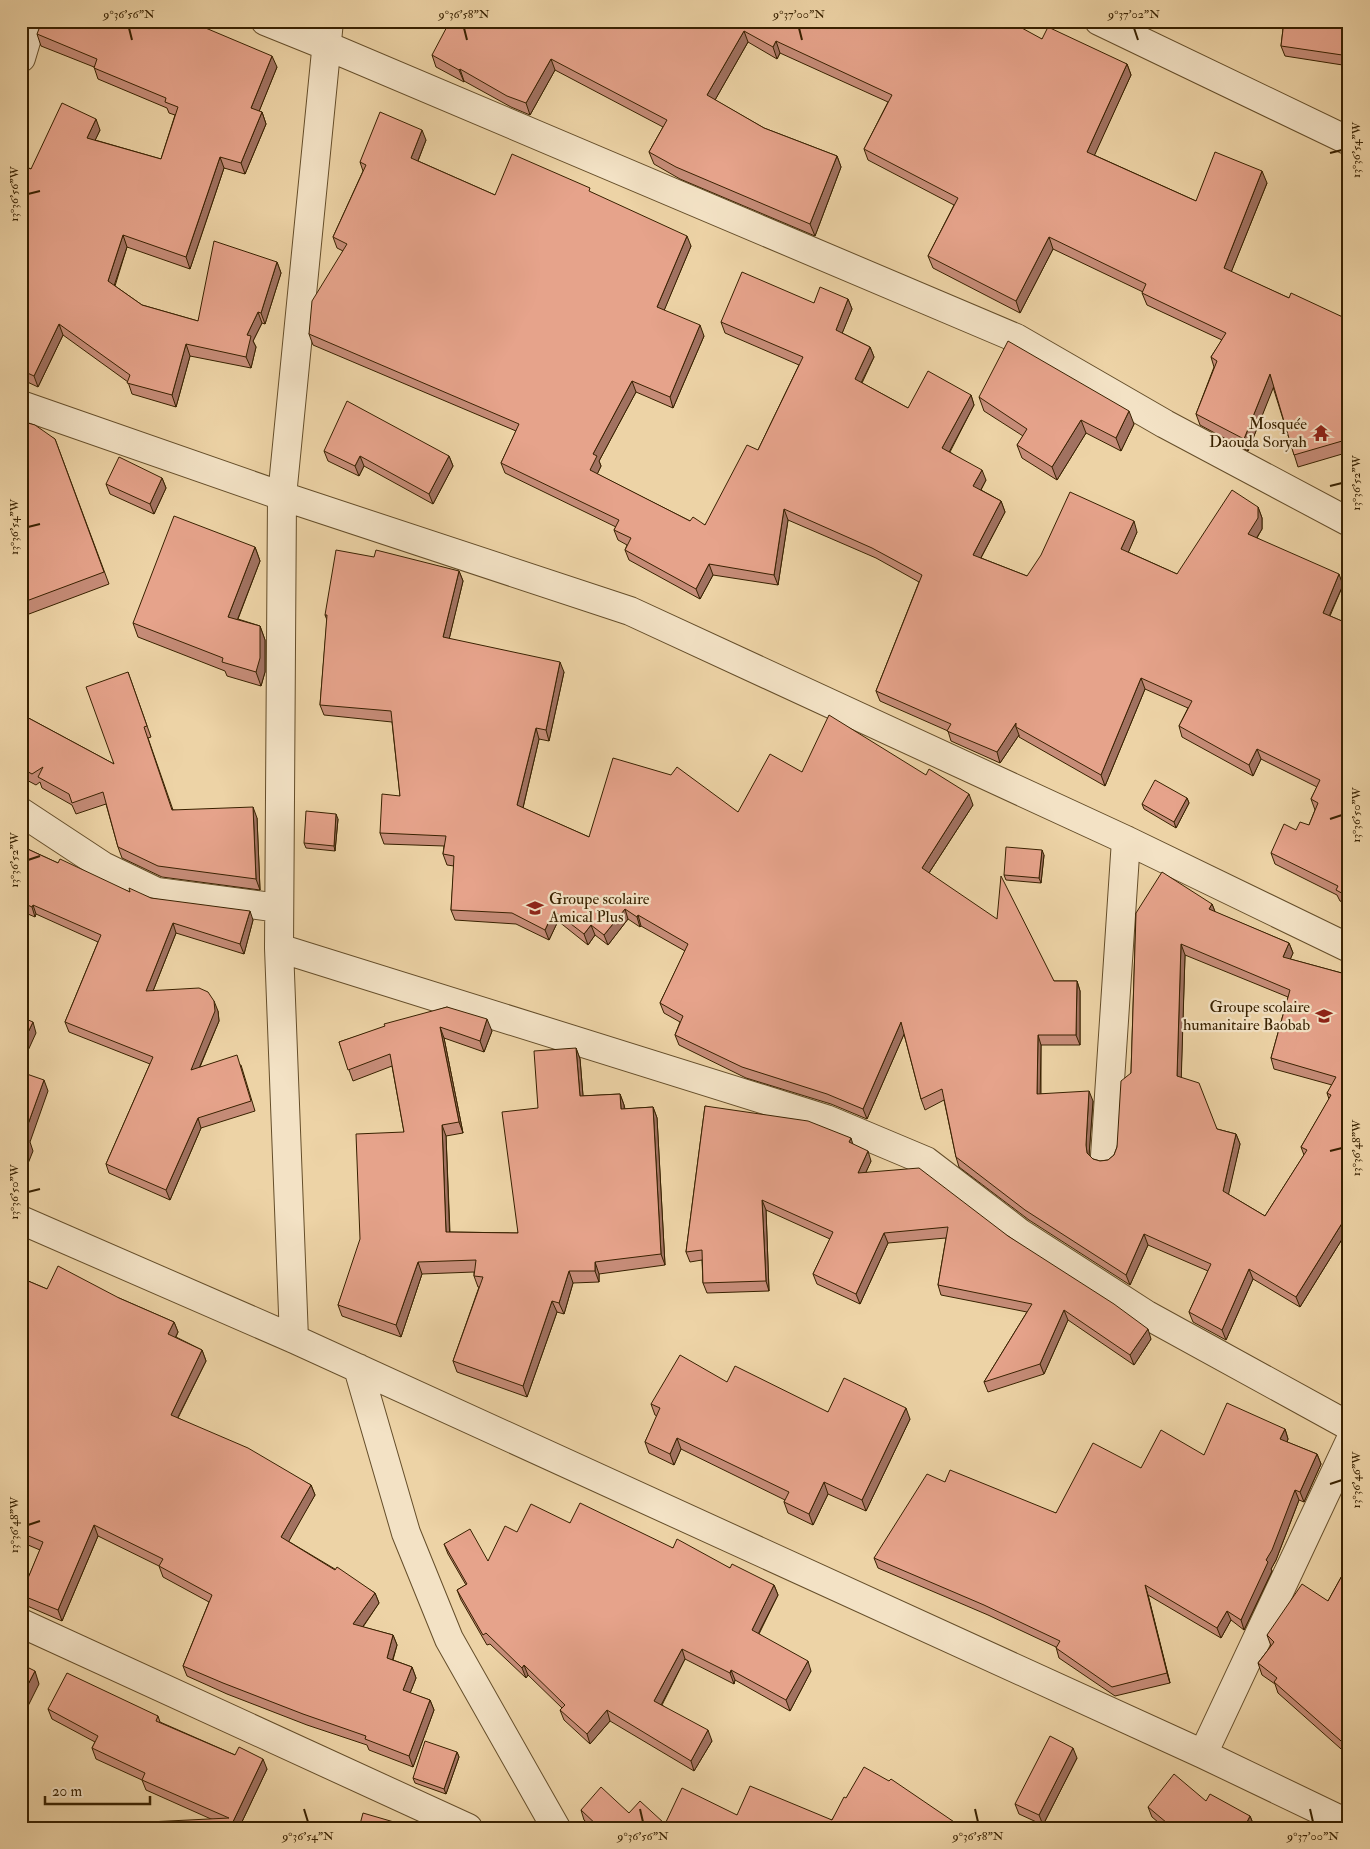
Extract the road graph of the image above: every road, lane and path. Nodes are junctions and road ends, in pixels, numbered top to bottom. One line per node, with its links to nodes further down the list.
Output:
1 (32, 21): 5 (street)
2 (265, 21): 4 (street)
3 (1099, 21): 6 (street)
4 (328, 33): 8 (street); 9 (street)
5 (21, 58)
6 (1349, 141)
7 (21, 405): 8 (street)
8 (282, 496): 11 (street); 12 (street)
9 (1349, 522)
10 (21, 812): 12 (street)
11 (1126, 840): 14 (street); 15 (street)
12 (279, 908): 13 (street)
13 (279, 948): 17 (street); 19 (street)
14 (1349, 948)
15 (1105, 1156)
16 (21, 1220): 17 (street)
17 (294, 1338): 18 (street)
18 (358, 1368): 22 (street); 25 (street)
19 (1349, 1426)
20 (1349, 1443): 22 (street)
21 (21, 1623): 24 (street)
22 (1203, 1754): 23 (street)
23 (1349, 1824)
24 (468, 1828)
25 (556, 1828)

